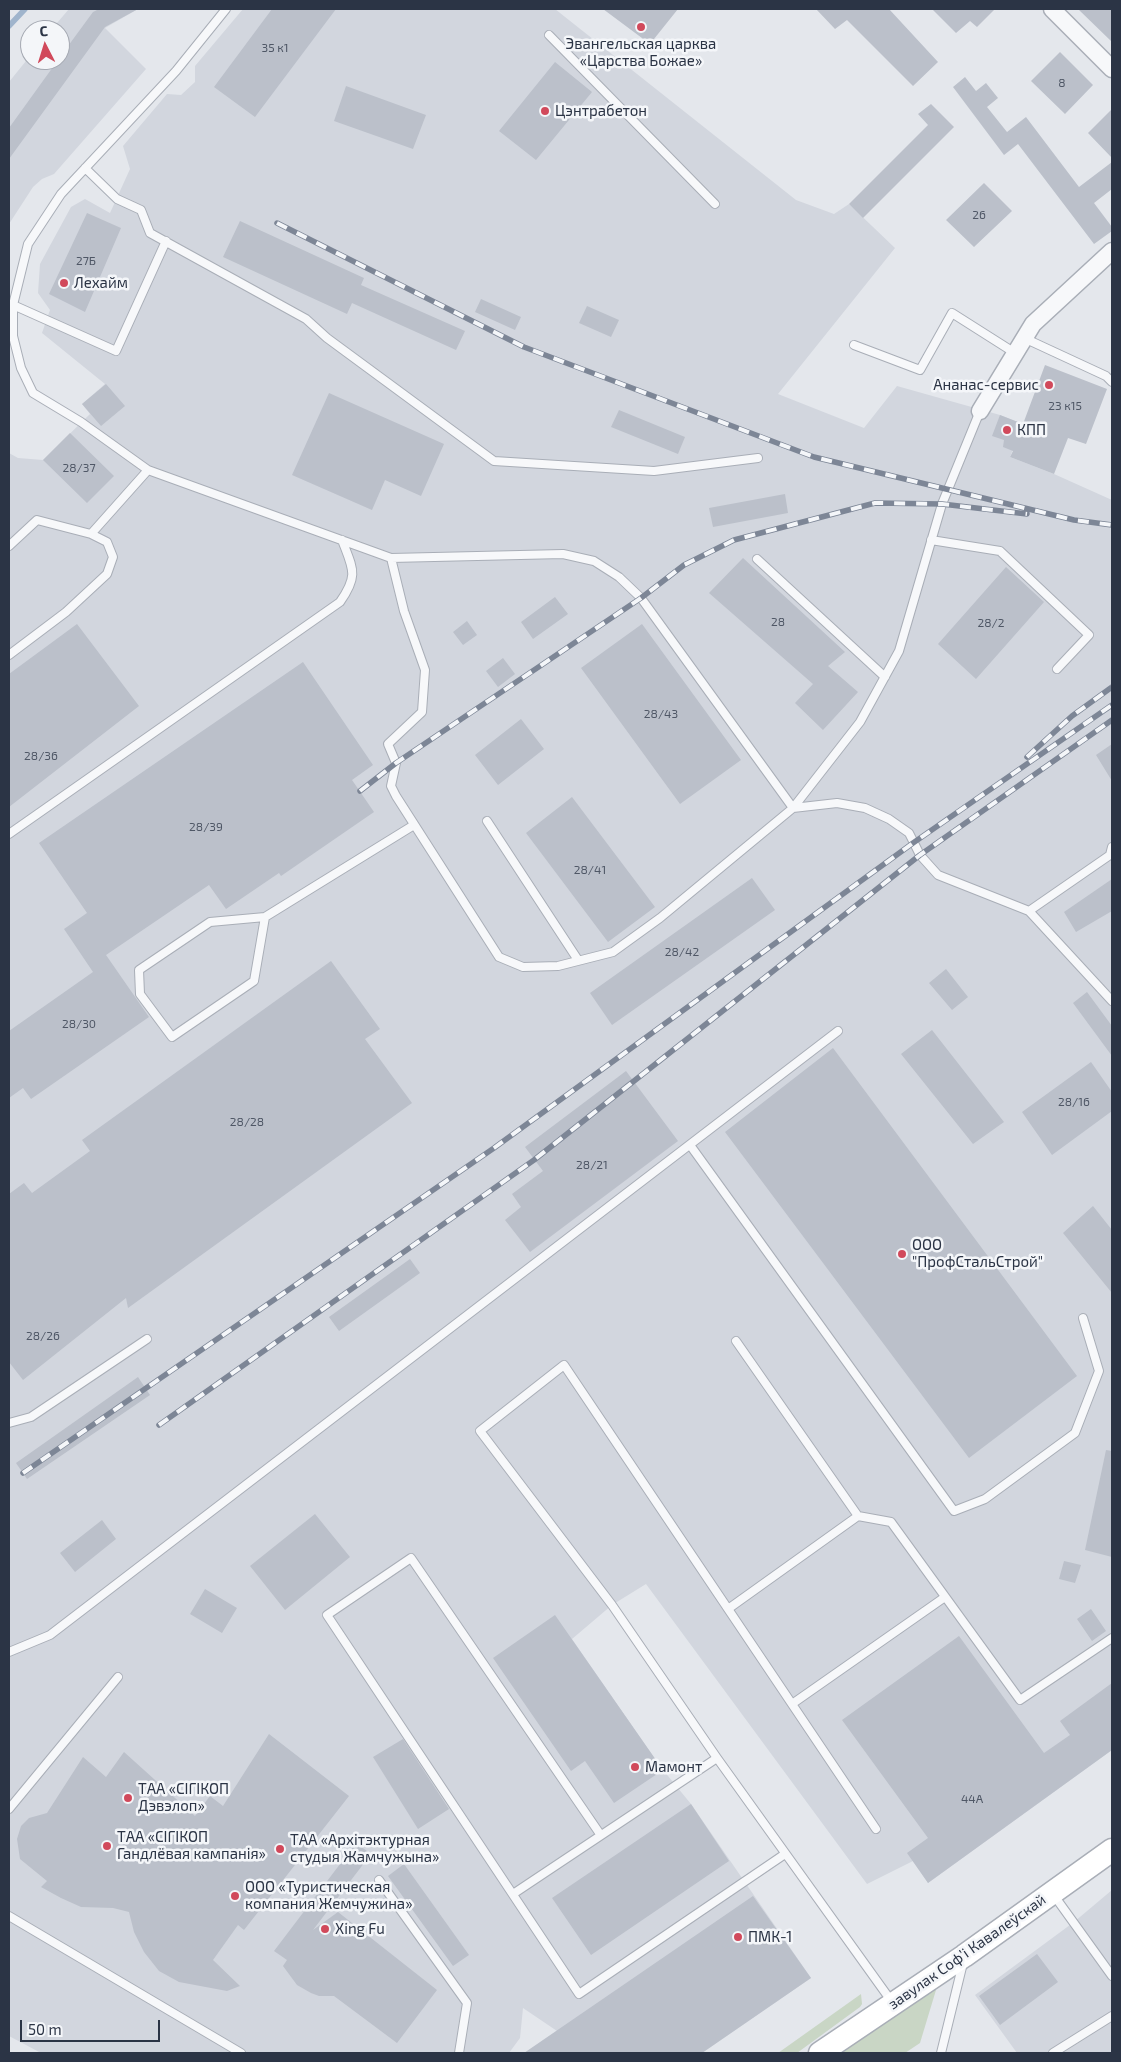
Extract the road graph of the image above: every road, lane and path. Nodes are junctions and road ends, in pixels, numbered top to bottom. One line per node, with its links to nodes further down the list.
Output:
1 (226, 9): 5 (lane)
2 (1052, 9): 4 (street)
3 (549, 35): 6 (lane)
4 (1112, 69)
5 (85, 168): 7 (lane); 9 (lane)
6 (715, 204)
7 (166, 241): 9 (lane); 15 (lane)
8 (1112, 251): 10 (street)
9 (13, 305): 16 (lane)
10 (1024, 338): 12 (street); 13 (lane)
11 (854, 345): 12 (lane)
12 (1016, 352): 14 (street)
13 (1112, 382)
14 (980, 410): 19 (lane)
15 (758, 458)
16 (148, 470): 17 (lane); 18 (lane)
17 (91, 534): 20 (lane); 23 (lane)
18 (342, 540): 21 (lane); 29 (lane)
19 (931, 540): 24 (lane); 25 (lane)
20 (9, 546)
21 (391, 558): 26 (lane); 28 (lane)
22 (757, 559): 25 (lane)
23 (9, 655)
24 (1057, 669)
25 (885, 677): 26 (lane)
26 (793, 808): 31 (lane); 33 (lane)
27 (487, 821): 33 (lane)
28 (414, 825): 32 (lane); 33 (lane)
29 (9, 834)
30 (1112, 847): 31 (lane)
31 (1029, 911): 34 (lane)
32 (265, 917): 32 (lane)
33 (578, 960)
34 (1112, 1000)
35 (838, 1031): 36 (lane)
36 (690, 1145): 37 (lane); 45 (lane)
37 (1083, 1318)
38 (147, 1339): 40 (lane)
39 (736, 1341): 41 (lane)
40 (9, 1423)
41 (858, 1516): 42 (lane); 43 (lane)
42 (945, 1597): 44 (lane); 47 (lane)
43 (728, 1608): 47 (lane); 48 (lane)
44 (1112, 1638)
45 (9, 1652)
46 (118, 1677): 49 (lane)
47 (792, 1704): 50 (lane)
48 (716, 1758): 51 (lane); 53 (lane)
49 (9, 1809)
50 (876, 1829)
51 (600, 1834): 56 (lane); 56 (lane)
52 (1112, 1850): 55 (street, завулак Софʼі Кавалеўскай)
53 (785, 1854): 56 (lane); 60 (lane)
54 (379, 1880): 63 (lane)
55 (1052, 1892): 58 (street, завулак Софʼі Кавалеўскай); 59 (lane)
56 (512, 1894)
57 (9, 1916): 62 (lane)
58 (964, 1956): 60 (street, завулак Софʼі Кавалеўскай); 65 (lane)
59 (1112, 1976)
60 (893, 2004): 64 (street, завулак Софʼі Кавалеўскай)
61 (1112, 2016): 66 (lane)
62 (241, 2053)
63 (459, 2053)
64 (820, 2053)
65 (941, 2053)
66 (1053, 2053)

